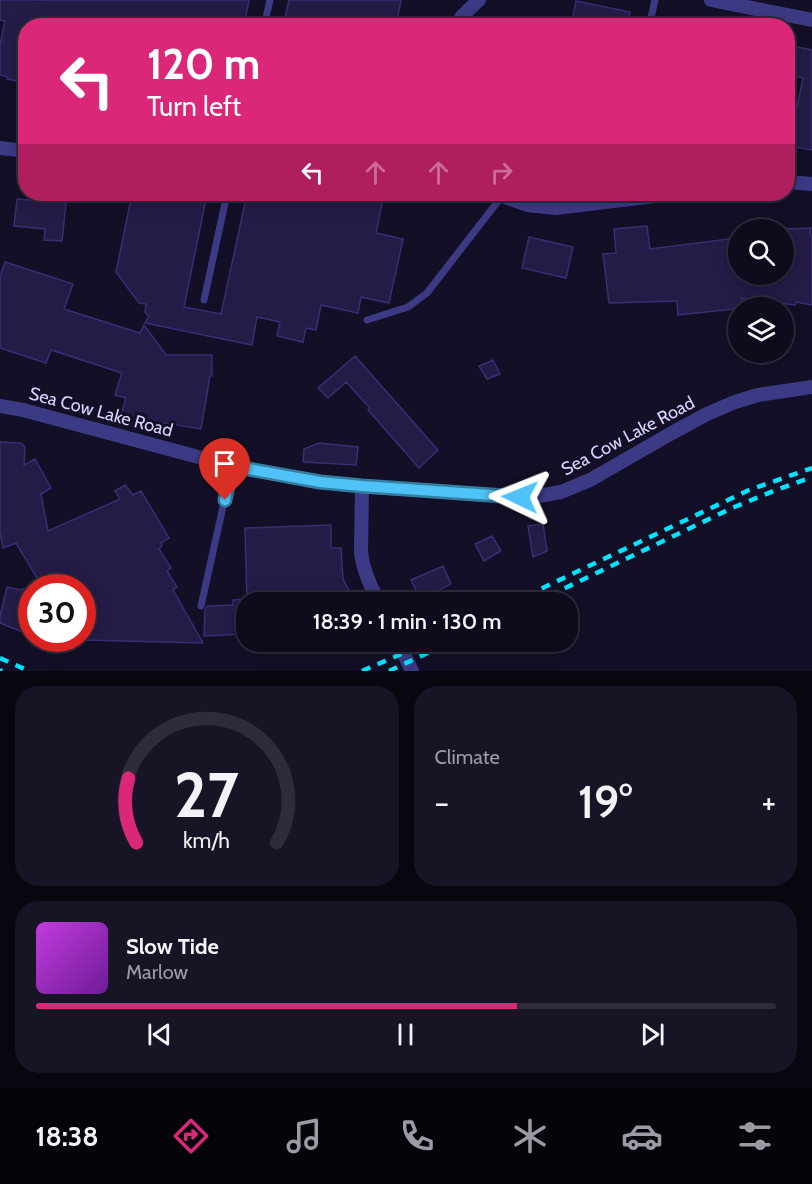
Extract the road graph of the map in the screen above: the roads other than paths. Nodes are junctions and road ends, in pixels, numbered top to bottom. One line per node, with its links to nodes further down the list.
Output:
1 (270, 0): 5 (lane)
2 (479, 0): 6 (street)
3 (655, 0): 7 (lane)
4 (711, 0): 8 (street)
5 (266, 18)
6 (461, 18)
7 (651, 18)
8 (812, 20)
9 (0, 148): 10 (street)
10 (18, 150)
11 (795, 183): 12 (street)
12 (812, 184)
13 (225, 201): 17 (lane)
14 (496, 201): 18 (lane)
15 (516, 201): 16 (street)
16 (614, 201)
17 (204, 300)
18 (367, 321)
19 (812, 387): 22 (street, Sea Cow Lake Road)
20 (0, 406): 21 (street, Sea Cow Lake Road)
21 (232, 466): 22 (street, Sea Cow Lake Road); 24 (lane)
22 (362, 486): 23 (street)
23 (374, 592)
24 (201, 606)
25 (403, 652): 26 (street)
26 (412, 671)

